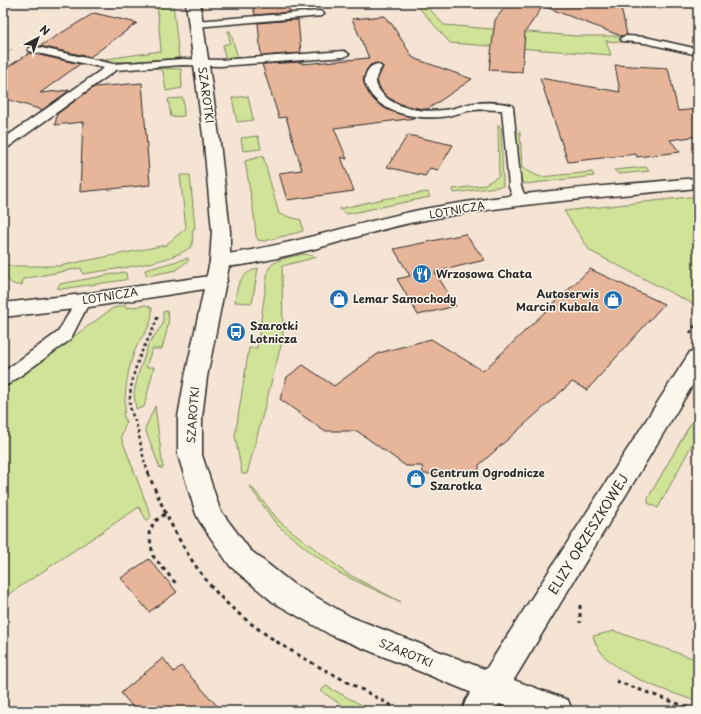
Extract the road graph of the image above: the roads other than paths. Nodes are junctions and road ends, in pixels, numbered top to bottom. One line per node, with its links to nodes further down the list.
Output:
1 (193, 3): 3 (street, SZAROTKI)
2 (319, 14): 3 (lane)
3 (196, 24): 8 (street, SZAROTKI)
4 (626, 39): 6 (lane)
5 (33, 49): 9 (lane)
6 (698, 52)
7 (344, 54): 8 (lane)
8 (201, 62): 9 (lane); 14 (street, SZAROTKI)
9 (114, 66): 11 (lane)
10 (377, 67): 13 (lane)
11 (3, 145)
12 (698, 183): 13 (street, LOTNICZA)
13 (520, 200): 14 (street, LOTNICZA)
14 (218, 271): 15 (street, LOTNICZA); 19 (street, SZAROTKI)
15 (83, 301): 16 (street, LOTNICZA); 18 (lane)
16 (3, 310)
17 (698, 358): 19 (street, ELIZY ORZESZKOWEJ)
18 (3, 380)
19 (485, 699): 20 (street, SZAROTKI)
20 (557, 711)

